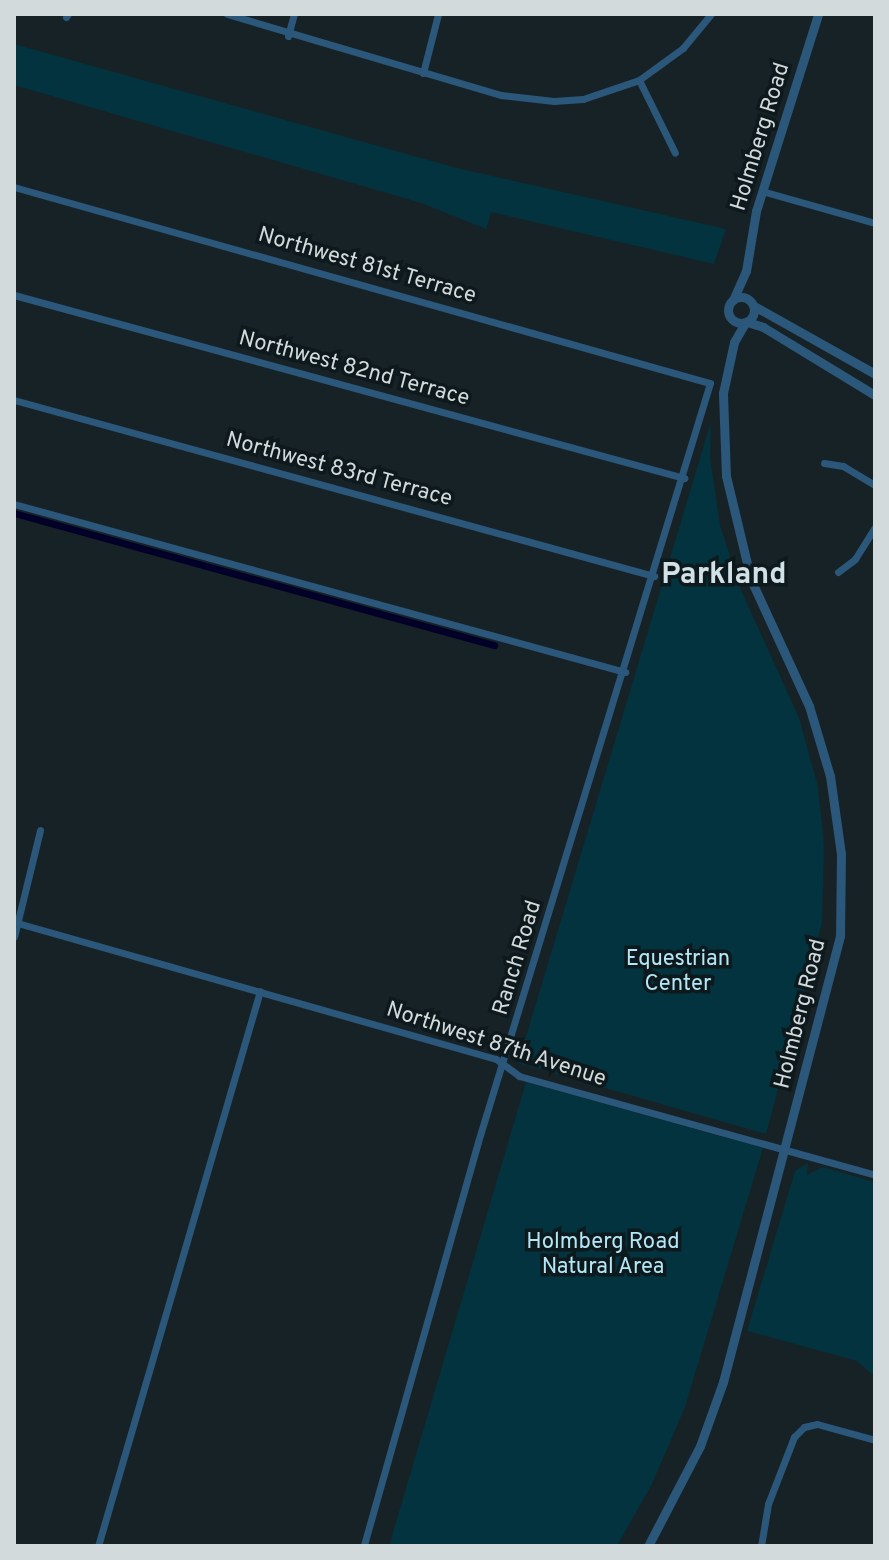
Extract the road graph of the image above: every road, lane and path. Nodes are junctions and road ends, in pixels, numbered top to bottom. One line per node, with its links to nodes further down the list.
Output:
1 (227, 14): 6 (street)
2 (294, 14): 6 (street)
3 (438, 14): 7 (street)
4 (711, 14): 8 (street)
5 (818, 14): 11 (street, Holmberg Road)
6 (288, 36): 7 (street)
7 (423, 73): 8 (street)
8 (639, 80): 9 (street)
9 (675, 153)
10 (14, 187): 22 (street, Northwest 81st Terrace)
11 (762, 191): 12 (street); 13 (street, Holmberg Road)
12 (875, 223)
13 (746, 271): 15 (street, Holmberg Road); 16 (street, Holmberg Road)
14 (14, 295): 26 (street, Northwest 82nd Terrace)
15 (733, 300): 16 (street); 17 (street, Holmberg Road)
16 (752, 303): 18 (street, Holmberg Road); 21 (street)
17 (730, 317): 18 (street); 19 (street, Holmberg Road)
18 (746, 323): 19 (street, Holmberg Road); 20 (street)
19 (734, 342): 20 (street); 38 (street, Holmberg Road)
20 (790, 346): 23 (street)
21 (875, 374)
22 (710, 383): 26 (street, Ranch Road)
23 (875, 395)
24 (14, 400): 31 (street, Northwest 83rd Terrace)
25 (824, 463): 27 (street)
26 (684, 478): 31 (street, Ranch Road)
27 (875, 485)
28 (14, 504): 32 (street)
29 (875, 527): 30 (street)
30 (838, 572)
31 (654, 576): 32 (street, Ranch Road)
32 (625, 672): 37 (street, Ranch Road)
33 (40, 830): 34 (street)
34 (16, 923): 35 (street); 36 (street, Northwest 87th Avenue)
35 (14, 937)
36 (260, 991): 37 (street, Northwest 87th Avenue); 41 (street)
37 (504, 1065): 38 (street, Northwest 87th Avenue); 42 (street, Ranch Road)
38 (785, 1150): 39 (street, Northwest 87th Avenue); 43 (street, Holmberg Road)
39 (875, 1175)
40 (875, 1440): 44 (street)
41 (98, 1546)
42 (364, 1546)
43 (648, 1546)
44 (761, 1546)

